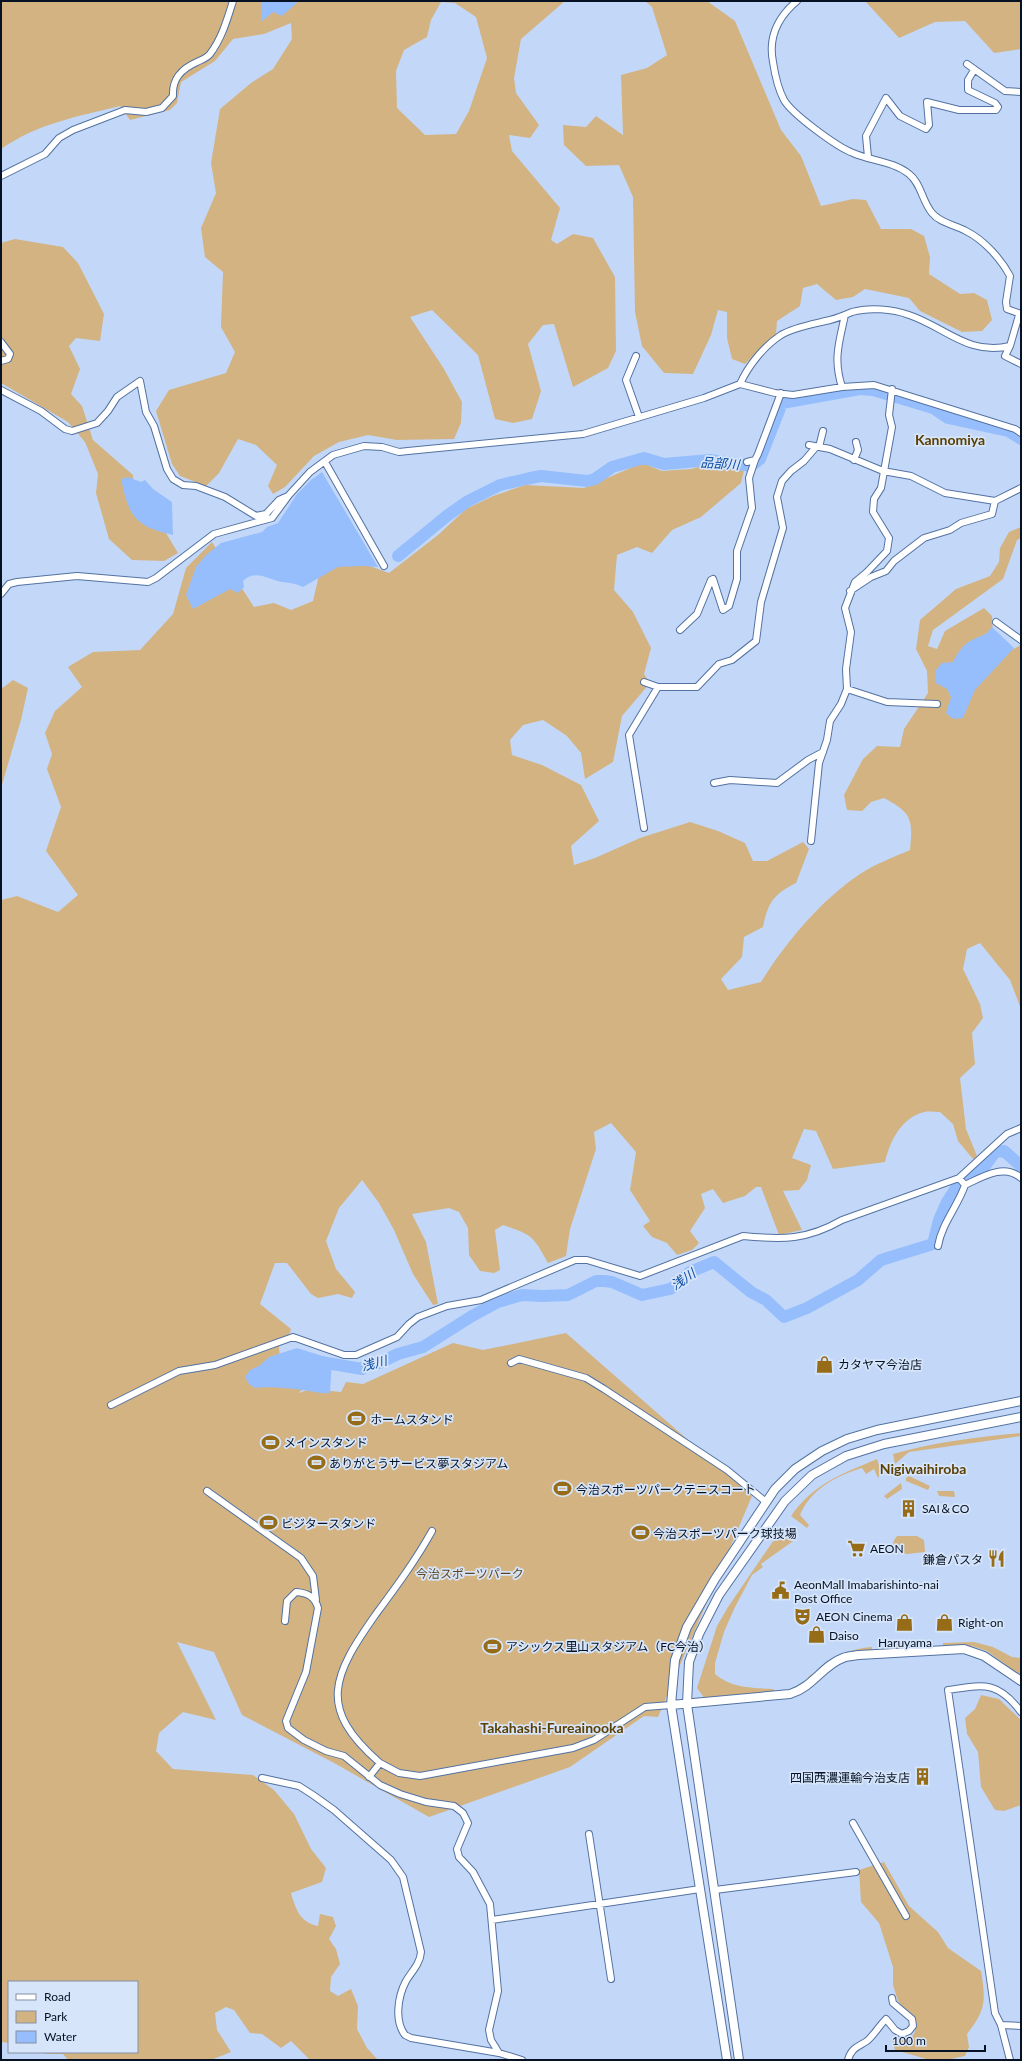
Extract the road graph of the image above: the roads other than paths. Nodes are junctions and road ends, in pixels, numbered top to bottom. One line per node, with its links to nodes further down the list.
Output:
1 (233, 1): 7 (street)
2 (797, 1): 6 (street)
3 (967, 64): 4 (street)
4 (974, 70): 5 (street); 6 (street)
5 (1021, 92)
6 (868, 157): 8 (street)
7 (1, 176)
8 (1020, 314): 11 (street)
9 (845, 315): 11 (street); 15 (street); 16 (street)
10 (1, 342): 13 (street)
11 (1010, 346): 14 (street)
12 (636, 356): 20 (street)
13 (1, 361)
14 (1021, 364)
15 (740, 384): 19 (street); 20 (street)
16 (842, 387): 17 (street); 19 (street)
17 (892, 389): 22 (street); 29 (street)
18 (1, 390): 31 (street)
19 (781, 393): 25 (street)
20 (639, 417): 27 (street)
21 (823, 430): 24 (street)
22 (1021, 433)
23 (856, 442): 26 (street)
24 (815, 446): 26 (street); 40 (street)
25 (754, 460): 28 (street); 37 (street)
26 (854, 460): 29 (street)
27 (325, 462): 31 (street); 33 (street)
28 (746, 462)
29 (883, 471): 32 (street); 34 (street)
30 (1021, 488): 32 (street)
31 (289, 495): 35 (street)
32 (995, 501): 34 (street)
33 (384, 566)
34 (850, 591): 41 (street)
35 (1, 594)
36 (996, 622): 38 (street)
37 (680, 630)
38 (1021, 640)
39 (644, 682): 40 (street)
40 (658, 687): 45 (street)
41 (847, 689): 42 (street); 43 (street)
42 (937, 704)
43 (823, 752): 44 (street); 46 (street)
44 (714, 783)
45 (644, 828)
46 (811, 841)
47 (1021, 1128): 48 (street)
48 (959, 1178): 50 (street); 54 (street)
49 (1021, 1178): 50 (street)
50 (965, 1185): 51 (street)
51 (938, 1246)
52 (511, 1363): 57 (street)
53 (1021, 1401): 57 (street)
54 (111, 1406)
55 (1021, 1417): 62 (street)
56 (207, 1491): 59 (street)
57 (766, 1502): 63 (street)
58 (432, 1531): 65 (street)
59 (316, 1600): 60 (street); 66 (street)
60 (285, 1621)
61 (1021, 1681): 62 (street)
62 (687, 1704): 63 (street); 72 (street)
63 (671, 1705): 65 (street); 71 (street)
64 (1021, 1712): 78 (street)
65 (380, 1762): 66 (street)
66 (369, 1776): 75 (street)
67 (262, 1778): 80 (street)
68 (853, 1823): 74 (street)
69 (589, 1834): 73 (street)
70 (856, 1872): 72 (street)
71 (700, 1889): 73 (street); 83 (street)
72 (715, 1890): 84 (street)
73 (599, 1904): 75 (street); 76 (street)
74 (906, 1916)
75 (492, 1920): 80 (street)
76 (610, 1980)
77 (892, 1998): 85 (street)
78 (1001, 2025): 79 (street); 86 (street)
79 (1021, 2026)
80 (499, 2053): 81 (street)
81 (514, 2059): 82 (street)
82 (522, 2060)
83 (727, 2060)
84 (739, 2060)
85 (848, 2060)
86 (1010, 2060)

